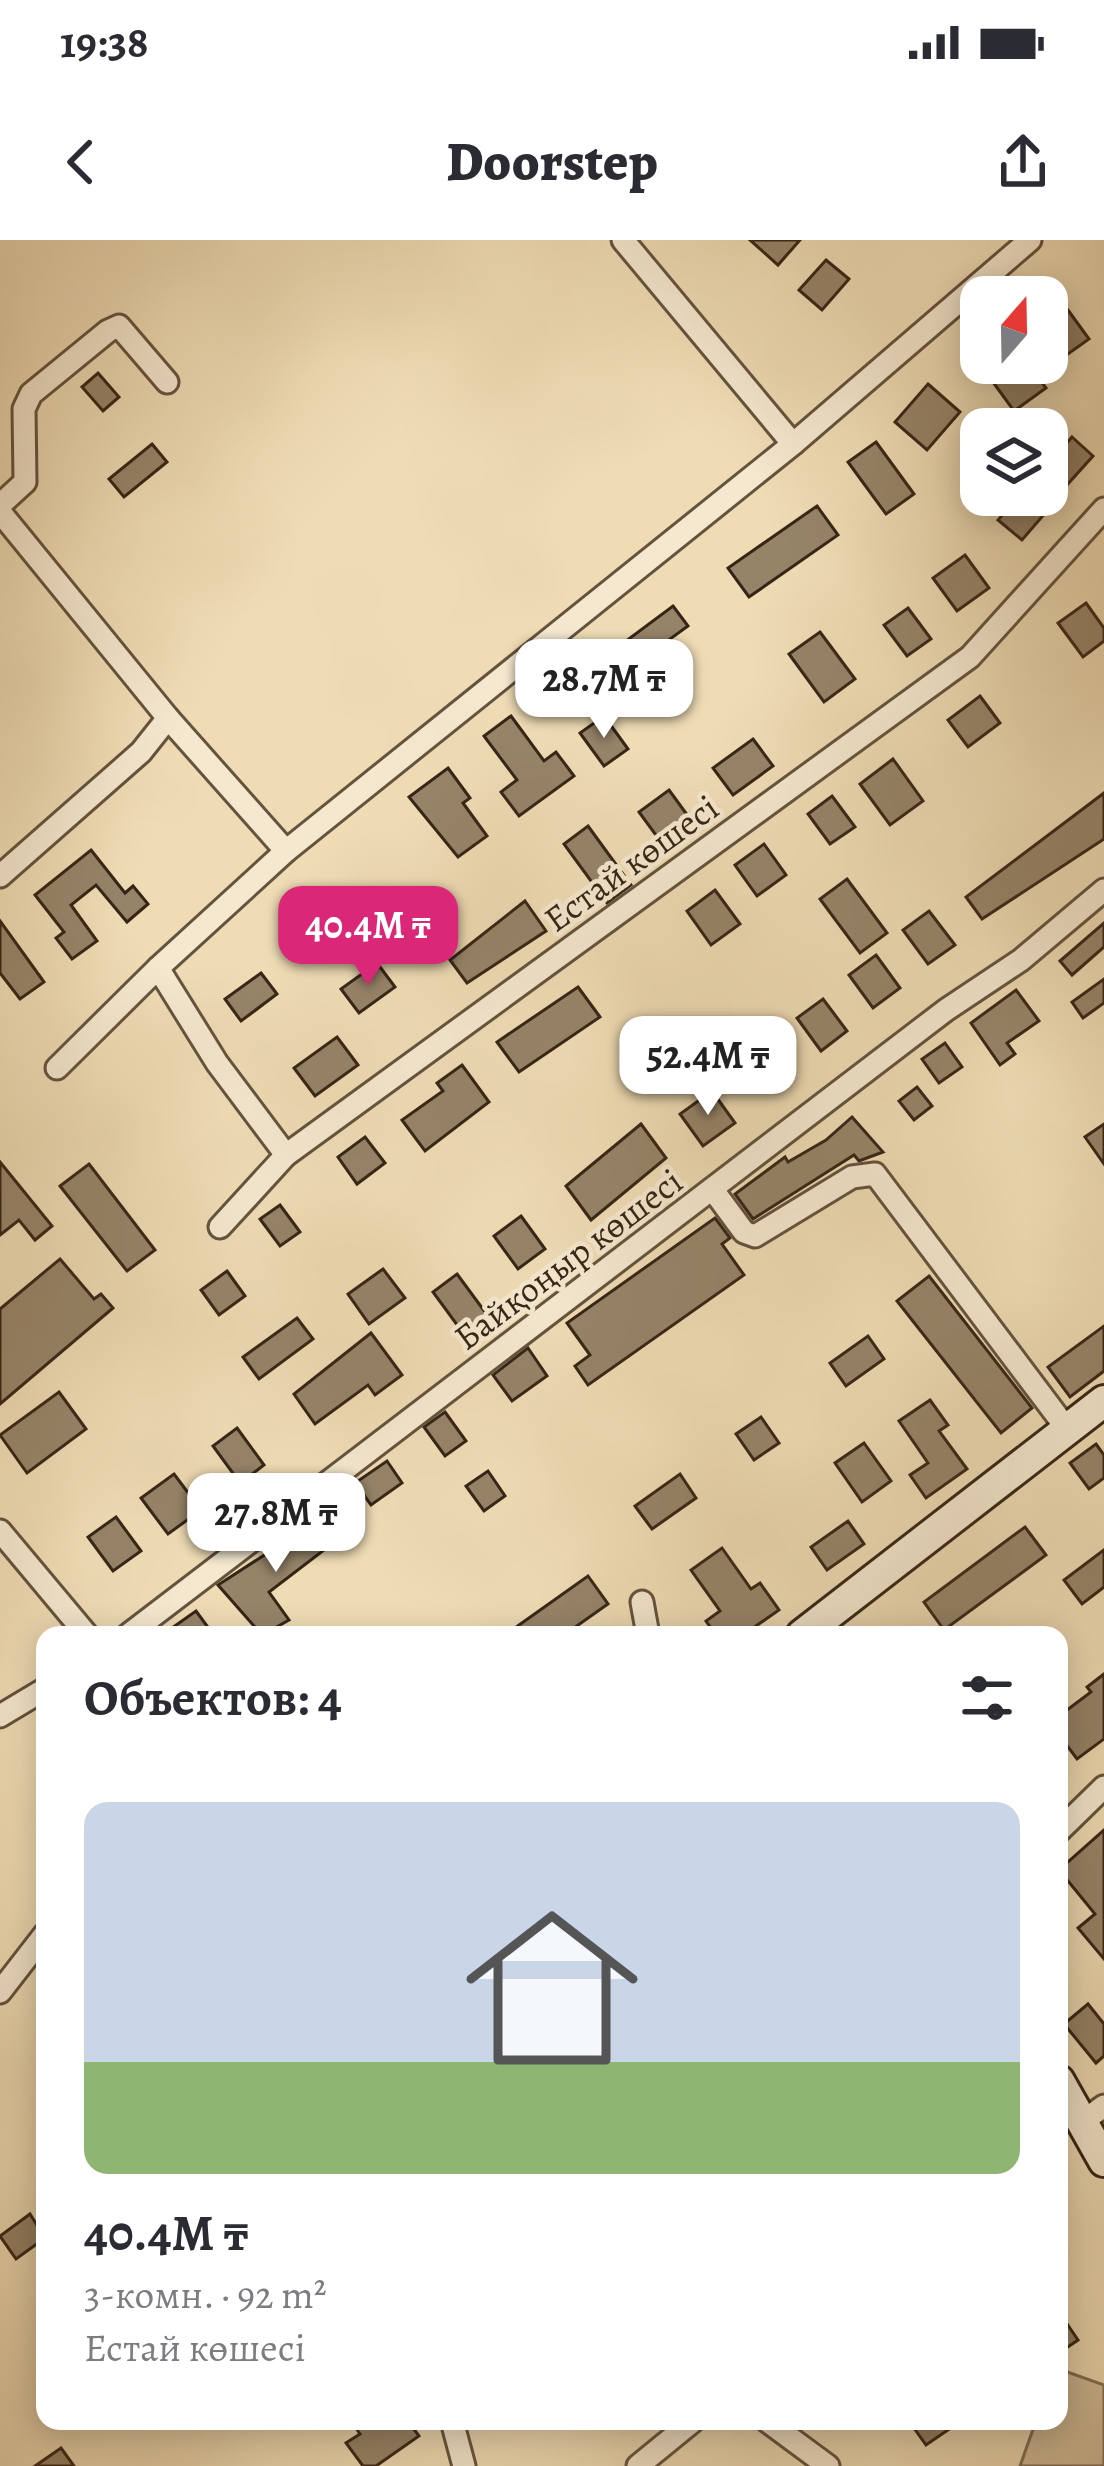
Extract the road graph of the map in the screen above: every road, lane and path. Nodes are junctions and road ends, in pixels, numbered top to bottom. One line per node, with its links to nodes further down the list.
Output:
1 (623, 240): 4 (street)
2 (1030, 240): 4 (street)
3 (167, 382): 5 (street)
4 (793, 444): 8 (street)
5 (0, 508): 7 (street)
6 (1104, 509): 13 (street, Естай көшесі)
7 (168, 718): 8 (street); 9 (street)
8 (286, 851): 11 (street)
9 (0, 876)
10 (1104, 890): 14 (street, Байқоңыр көшесі)
11 (158, 968): 12 (street); 13 (street)
12 (57, 1068)
13 (286, 1155): 15 (street, Естай көшесі)
14 (712, 1190): 17 (street); 21 (street, Байқоңыр көшесі)
15 (220, 1227)
16 (1104, 1401): 17 (street)
17 (1067, 1429): 23 (street)
18 (0, 1531): 20 (street)
19 (643, 1602): 22 (street)
20 (79, 1626)
21 (140, 1626)
22 (647, 1626)
23 (814, 1626)
24 (36, 1694): 25 (street)
25 (0, 1716)
26 (1104, 1787): 27 (street)
27 (1068, 1822)
28 (36, 1946): 29 (street)
29 (0, 1992)
30 (1068, 2090): 31 (street)
31 (1093, 2114): 32 (street)
32 (1104, 2161)
33 (454, 2430): 36 (street)
34 (682, 2430): 37 (street)
35 (779, 2430): 38 (street)
36 (464, 2466)
37 (638, 2466)
38 (828, 2466)

